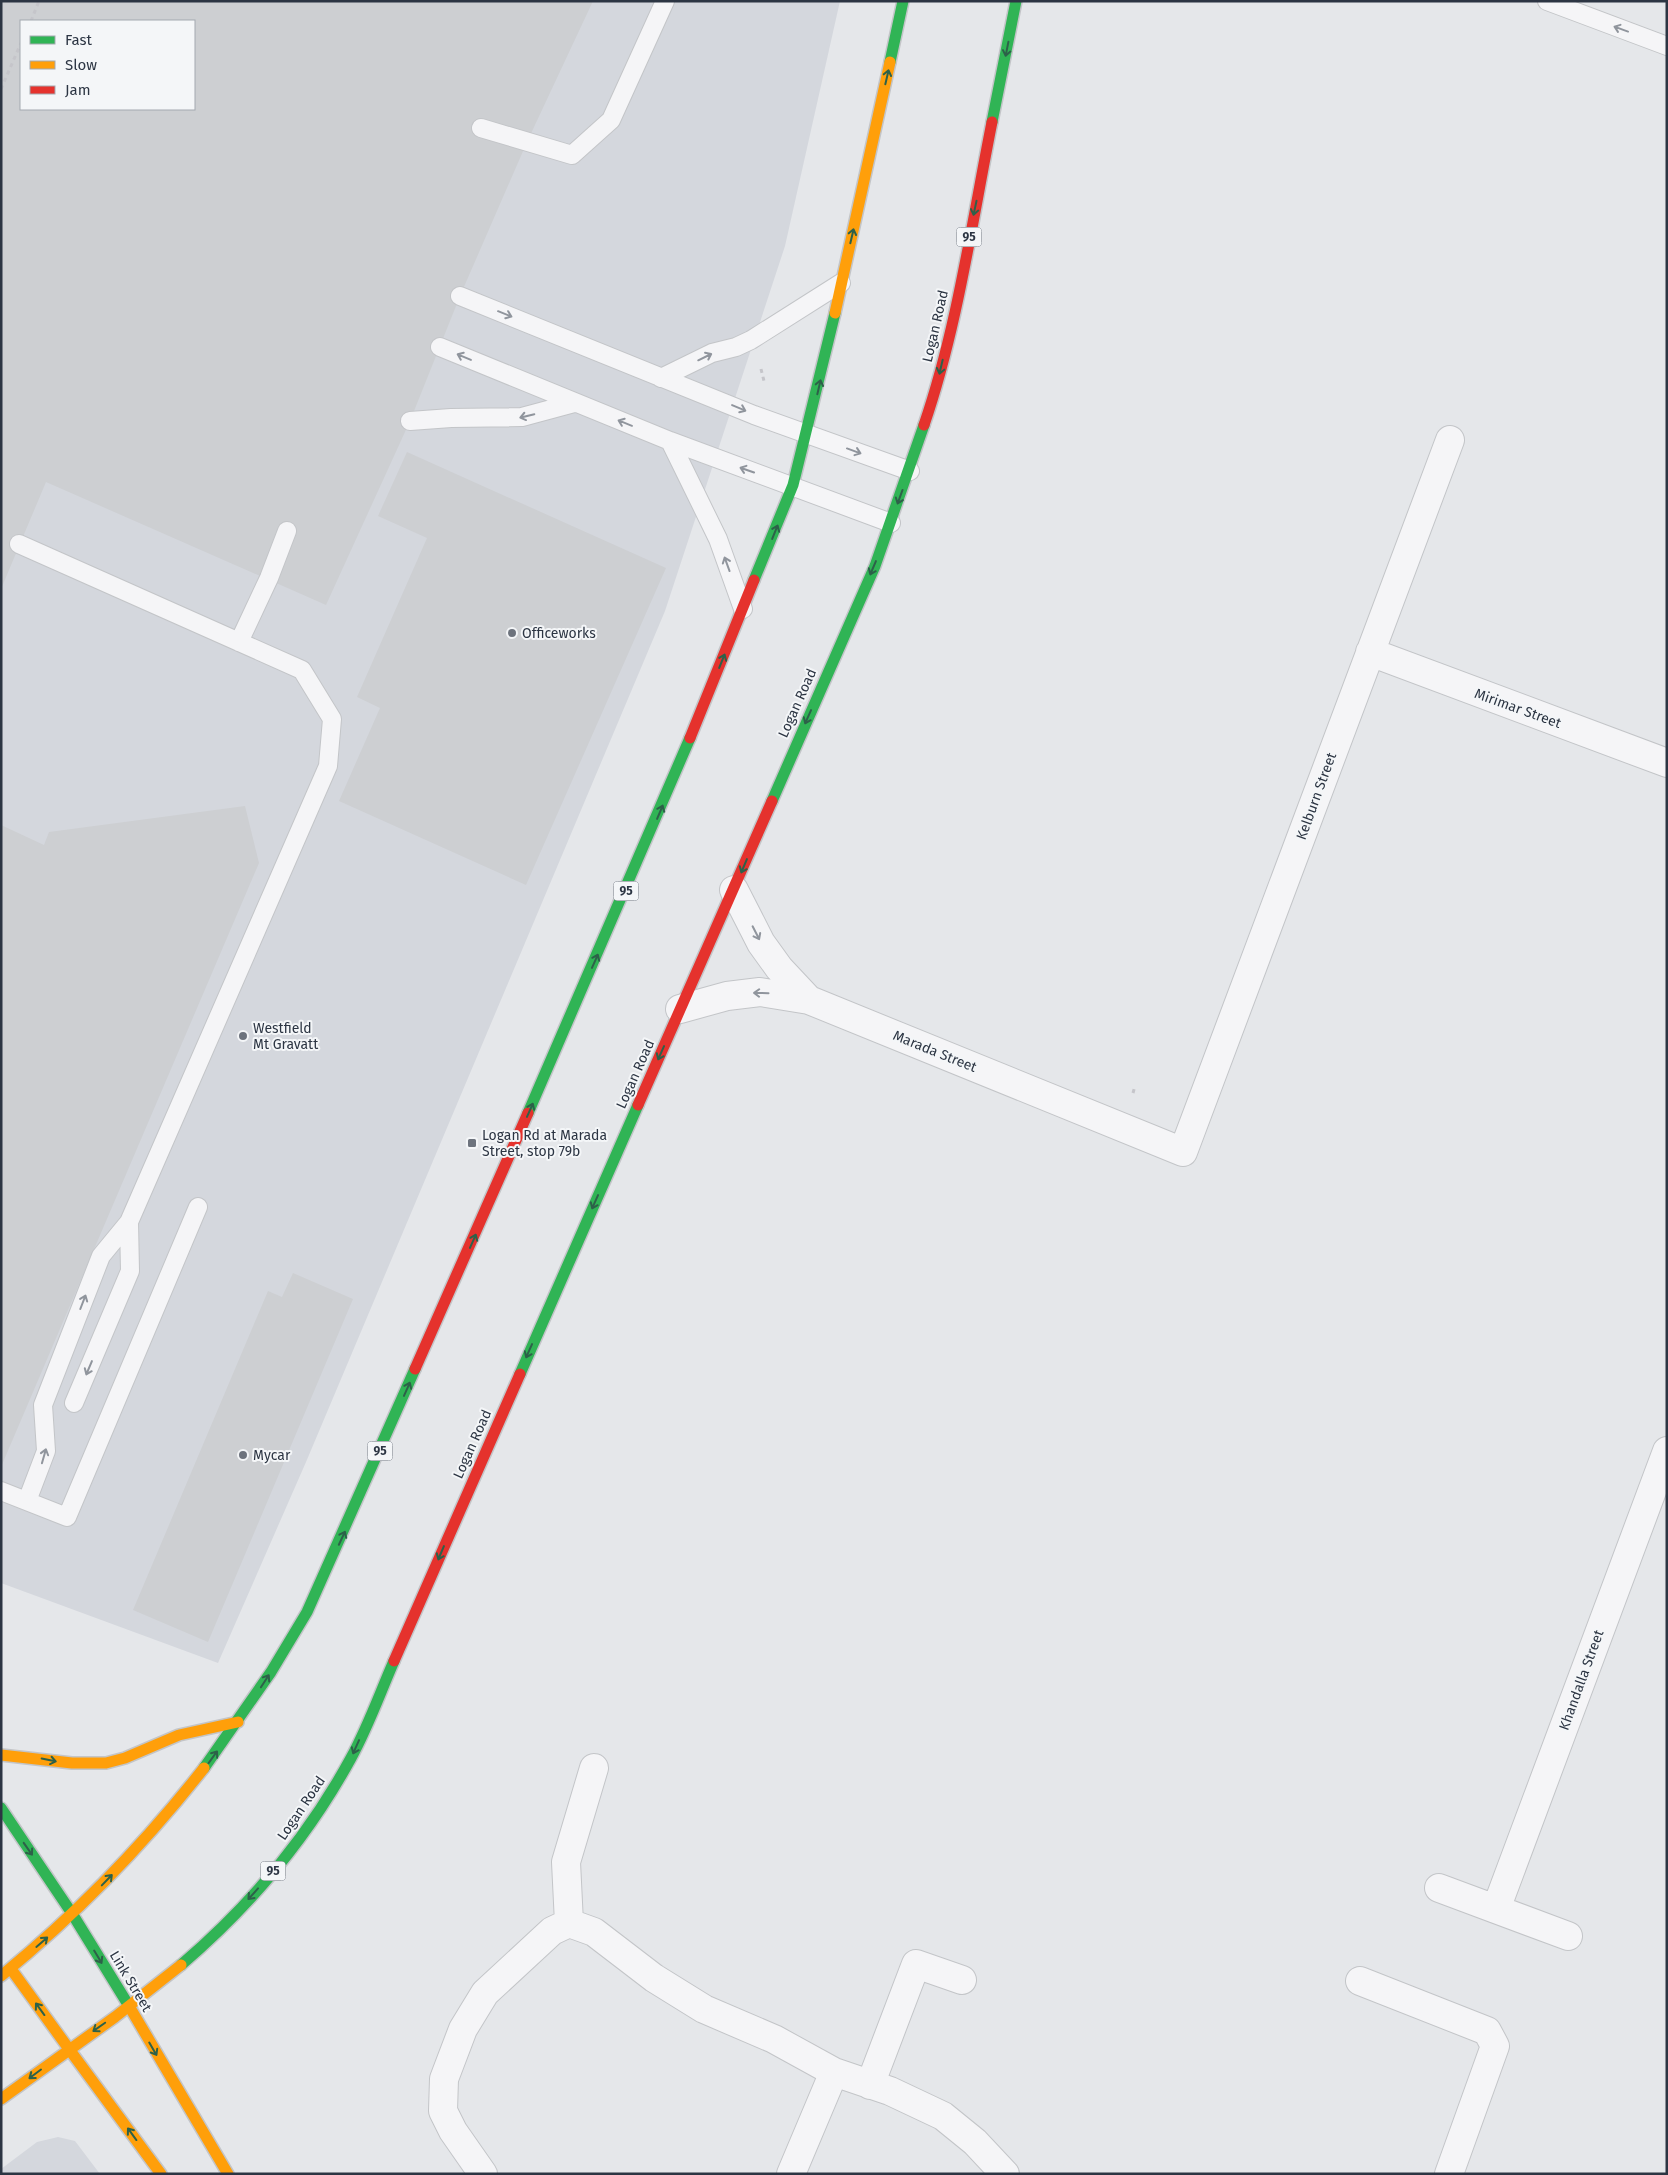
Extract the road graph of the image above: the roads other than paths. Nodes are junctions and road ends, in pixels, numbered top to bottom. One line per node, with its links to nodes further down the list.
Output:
1 (665, 1): 6 (lane)
2 (903, 1): 7 (main road, 95, one-way to 2)
3 (1016, 1): 16 (main road, Logan Road / 95, one-way to 16)
4 (1547, 1): 5 (lane, one-way to 4)
5 (1667, 46)
6 (481, 128)
7 (842, 283): 10 (lane, one-way to 7); 13 (main road, 95, one-way to 7)
8 (460, 296): 10 (lane, one-way to 10)
9 (440, 347): 11 (lane, one-way to 9)
10 (661, 378): 13 (lane, one-way to 13)
11 (574, 402): 12 (lane, one-way to 12); 15 (lane, one-way to 11)
12 (410, 421)
13 (808, 434): 16 (lane, one-way to 16); 17 (main road, 95)
14 (1450, 440): 23 (street, Kelburn Street)
15 (670, 441): 17 (lane, one-way to 15); 21 (lane, one-way to 15)
16 (910, 471): 18 (main road, Logan Road / 95, one-way to 18)
17 (793, 486): 18 (lane); 21 (main road, 95, one-way to 17)
18 (891, 523): 25 (main road, Logan Road / 95, one-way to 25)
19 (287, 531): 22 (lane)
20 (19, 544): 22 (lane)
21 (743, 610): 35 (main road, 95, one-way to 21)
22 (239, 642): 30 (lane)
23 (1370, 652): 24 (street, Mirimar Street); 28 (street, Kelburn Street)
24 (1667, 763)
25 (734, 890): 26 (street, one-way to 26); 27 (main road, Logan Road / 95)
26 (809, 1000): 27 (street, Marada Street, one-way to 27); 28 (street, Marada Street)
27 (680, 1009): 47 (main road, Logan Road / 95, one-way to 47)
28 (1183, 1152)
29 (198, 1206): 34 (lane)
30 (129, 1222): 31 (lane, one-way to 31); 34 (lane, one-way to 30)
31 (74, 1403)
32 (1667, 1451): 40 (street, Khandalla Street)
33 (1, 1491): 34 (lane)
34 (27, 1501)
35 (238, 1722): 36 (main road, one-way to 35); 41 (main road, 95, one-way to 35)
36 (1, 1755)
37 (594, 1768): 42 (street)
38 (1, 1808): 41 (main road, Link Street, one-way to 41)
39 (1438, 1888): 40 (street)
40 (1496, 1909): 43 (street)
41 (73, 1915): 44 (main road, 95, one-way to 41); 47 (main road, Link Street, one-way to 47)
42 (569, 1923): 49 (street); 54 (street)
43 (1568, 1936)
44 (6, 1969): 48 (main road, one-way to 44)
45 (962, 1980): 50 (street)
46 (1360, 1981): 57 (street)
47 (129, 2006): 48 (main road, Logan Road / 95, one-way to 48); 53 (main road, Link Street, one-way to 53)
48 (69, 2049): 51 (main road, Logan Road / 95, one-way to 51); 52 (main road, one-way to 48)
49 (834, 2072): 50 (street); 55 (street)
50 (870, 2085): 56 (street)
51 (1, 2099)
52 (161, 2174)
53 (228, 2174)
54 (483, 2174)
55 (791, 2174)
56 (1005, 2174)
57 (1449, 2174)

